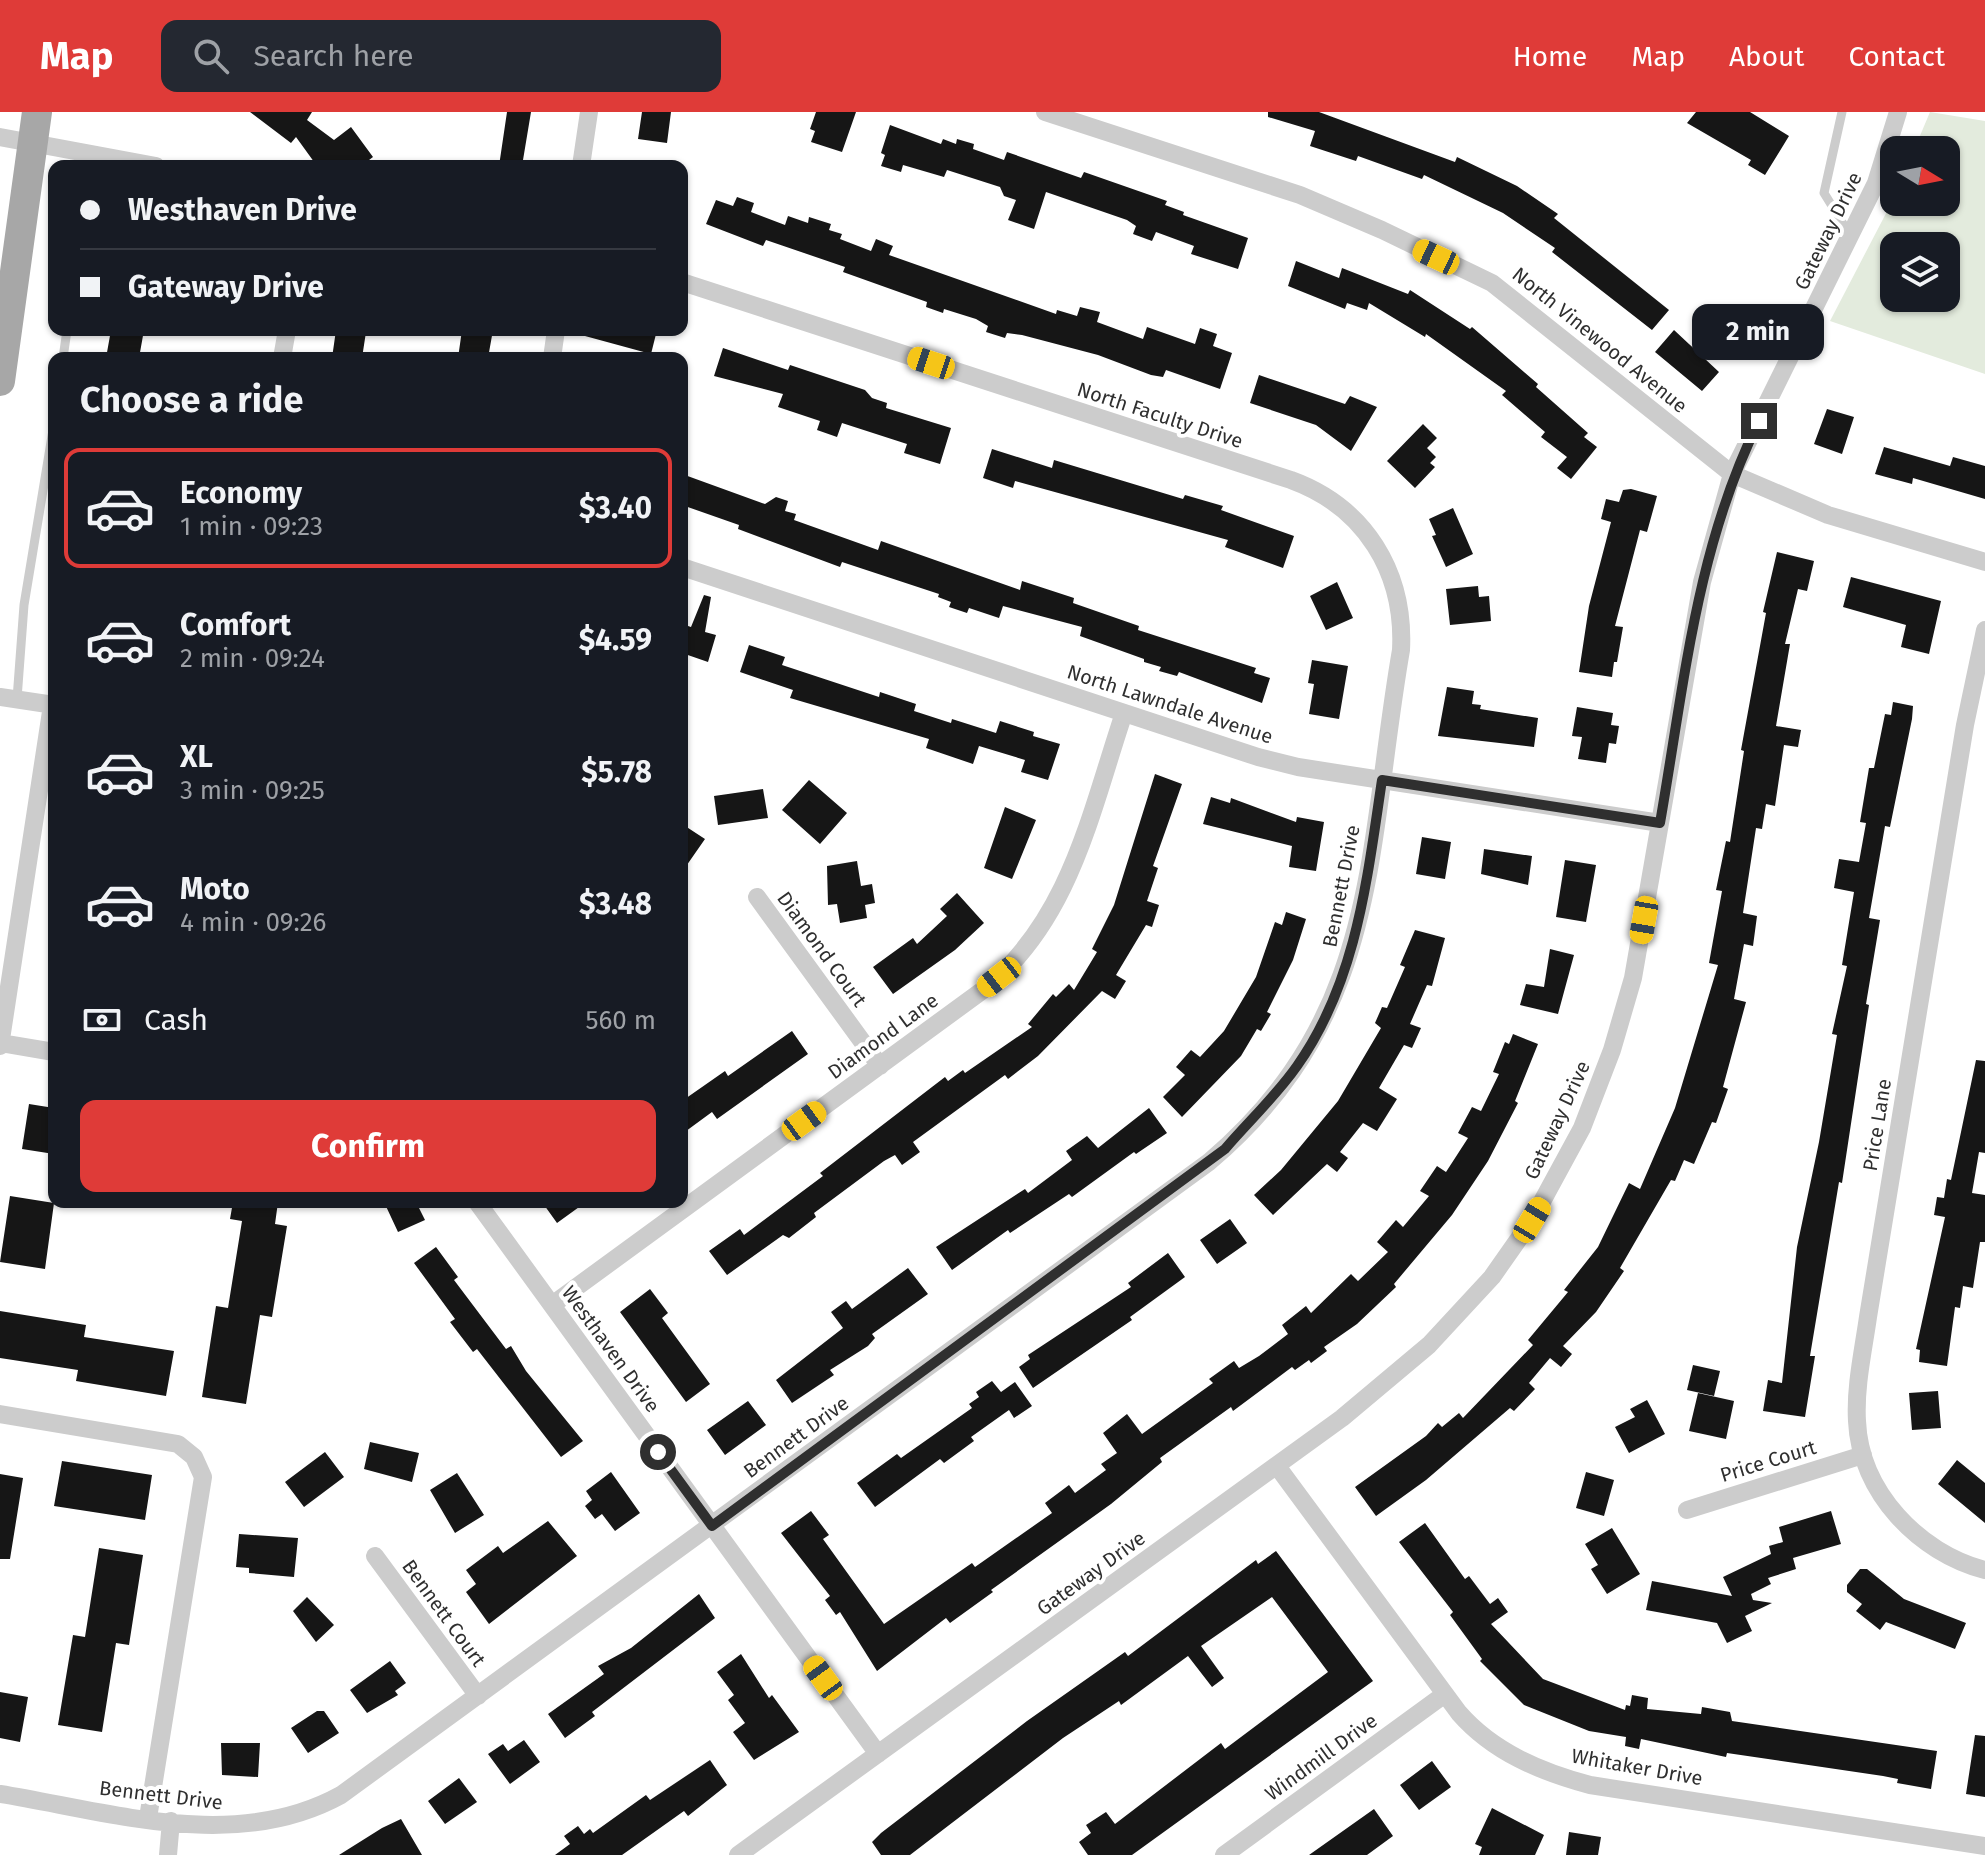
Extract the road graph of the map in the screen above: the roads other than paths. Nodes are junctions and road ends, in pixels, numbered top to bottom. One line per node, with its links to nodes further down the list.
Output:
1 (589, 112): 8 (street)
2 (1045, 112): 13 (street, North Vinewood Avenue)
3 (1842, 112): 9 (lane)
4 (1898, 112): 9 (street, Gateway Drive)
5 (35, 127): 6 (street); 7 (street); 11 (main road)
6 (0, 137)
7 (94, 160)
8 (582, 160)
9 (1850, 236): 13 (street, Gateway Drive)
10 (688, 284): 21 (street, North Faculty Drive)
11 (0, 381)
12 (48, 460): 17 (lane)
13 (1732, 474): 14 (street, North Vinewood Avenue); 22 (street, Gateway Drive)
14 (1985, 562)
15 (688, 569): 19 (street, North Lawndale Avenue)
16 (1985, 630): 32 (street, Price Lane)
17 (8, 698): 18 (street)
18 (48, 704)
19 (1124, 713): 21 (street, North Lawndale Avenue); 26 (street, Diamond Lane)
20 (48, 737): 24 (street)
21 (1382, 780): 22 (street, North Lawndale Avenue); 35 (street, Bennett Drive)
22 (1660, 823): 33 (street, Gateway Drive)
23 (757, 897): 26 (street, Diamond Court)
24 (0, 1044): 25 (street)
25 (48, 1051)
26 (880, 1066): 27 (street, Diamond Lane)
27 (688, 1206)
28 (481, 1208): 30 (street, Westhaven Drive)
29 (685, 1208): 30 (street, Diamond Lane)
30 (552, 1305): 35 (street, Westhaven Drive)
31 (0, 1414): 42 (street)
32 (1863, 1455): 34 (street, Price Court); 37 (street, Price Lane)
33 (1277, 1466): 38 (street, Whitaker Drive); 40 (street, Gateway Drive)
34 (1687, 1510)
35 (712, 1526): 39 (street, Bennett Drive); 40 (street, Westhaven Drive)
36 (375, 1556): 39 (street, Bennett Court)
37 (1985, 1570)
38 (1445, 1694): 44 (street, Whitaker Drive); 47 (street, Windmill Drive)
39 (478, 1696): 43 (street, Bennett Drive)
40 (878, 1754): 46 (street, Gateway Drive)
41 (0, 1794): 42 (street, Bennett Drive)
42 (148, 1818): 43 (street, Bennett Drive)
43 (171, 1821): 45 (street)
44 (1985, 1846)
45 (168, 1855)
46 (738, 1855)
47 (1224, 1855)

